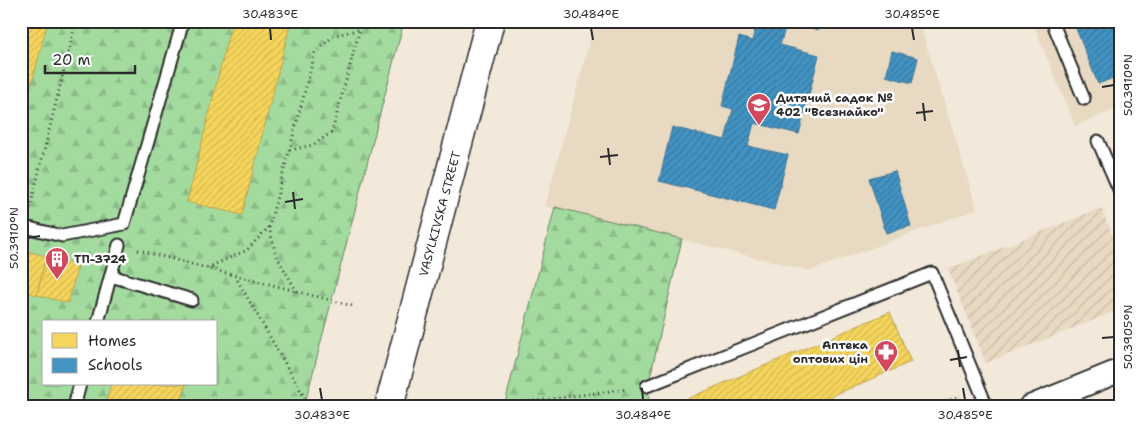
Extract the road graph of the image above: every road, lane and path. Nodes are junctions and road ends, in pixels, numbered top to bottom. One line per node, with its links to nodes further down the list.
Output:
1 (76, 21): 11 (path)
2 (183, 21): 11 (lane)
3 (362, 21): 6 (path)
4 (490, 21): 27 (main road, VASYLKIVSKA STREET)
5 (1052, 21): 7 (lane)
6 (360, 29): 9 (path); 9 (path)
7 (1084, 98)
8 (1098, 141): 10 (lane)
9 (289, 150): 12 (path)
10 (1121, 194)
11 (23, 226)
12 (269, 227): 14 (path); 17 (path)
13 (119, 245): 14 (path); 16 (lane)
14 (207, 268): 15 (path)
15 (235, 275): 17 (path); 26 (path)
16 (111, 276): 18 (lane); 20 (lane)
17 (298, 292): 19 (path)
18 (192, 300)
19 (353, 306)
20 (99, 320)
21 (1121, 370): 31 (street)
22 (79, 386): 25 (lane)
23 (648, 386): 24 (lane); 28 (path)
24 (980, 389): 29 (path); 30 (lane)
25 (74, 407)
26 (310, 407)
27 (390, 407)
28 (474, 407)
29 (932, 407)
30 (987, 407)
31 (1030, 407)

